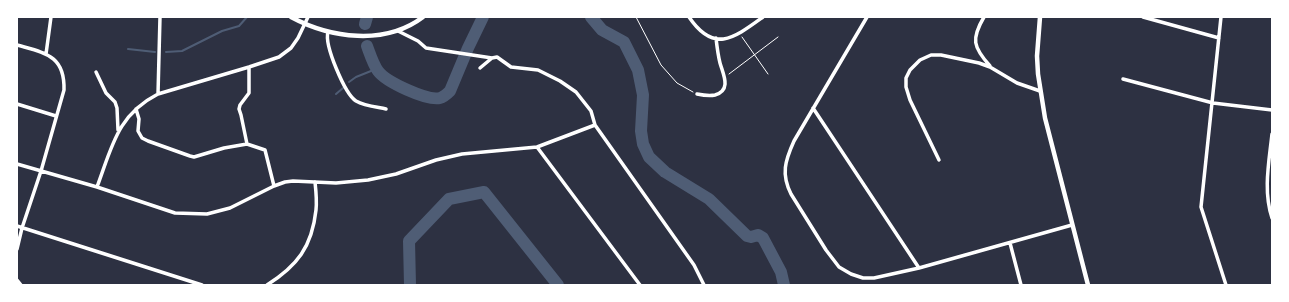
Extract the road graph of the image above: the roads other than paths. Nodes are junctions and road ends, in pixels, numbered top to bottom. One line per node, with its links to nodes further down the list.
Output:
1 (51, 17): 19 (street)
2 (160, 17): 27 (street)
3 (290, 17): 13 (street)
4 (308, 17): 13 (street)
5 (423, 17): 14 (street)
6 (688, 17): 16 (street)
7 (763, 17): 16 (street)
8 (867, 17): 32 (street)
9 (984, 17): 22 (street)
10 (1040, 17): 26 (street)
11 (1143, 17): 17 (street)
12 (1221, 17): 17 (street)
13 (305, 24): 15 (street); 21 (street)
14 (398, 31): 15 (street); 20 (street)
15 (328, 32): 33 (street)
16 (716, 38): 28 (street)
17 (1219, 38): 29 (street)
18 (17, 45): 19 (street)
19 (46, 54): 35 (street)
20 (492, 58): 23 (street); 36 (street)
21 (249, 67): 27 (street); 39 (street)
22 (990, 67): 26 (street); 41 (street)
23 (480, 68)
24 (96, 72): 37 (street)
25 (1123, 79): 29 (street)
26 (1040, 91): 48 (street)
27 (158, 94): 31 (street)
28 (697, 94)
29 (1213, 103): 34 (street); 62 (street)
30 (17, 104): 35 (street)
31 (136, 108): 37 (street); 39 (street)
32 (813, 108): 53 (street); 53 (street)
33 (386, 109)
34 (1272, 110)
35 (56, 116): 43 (street)
36 (595, 125): 40 (street); 59 (street)
37 (118, 131): 46 (street)
38 (1272, 134): 47 (street)
39 (247, 144): 45 (street)
40 (537, 147): 44 (street); 58 (street)
41 (939, 160)
42 (17, 164): 43 (street)
43 (41, 171): 46 (street); 50 (street)
44 (315, 182): 45 (street); 57 (street)
45 (274, 186): 46 (street)
46 (98, 187)
47 (1272, 218)
48 (1072, 225): 51 (street); 61 (street)
49 (17, 226): 50 (street)
50 (22, 228): 52 (street); 56 (street)
51 (1010, 243): 53 (street); 60 (street)
52 (17, 249)
53 (918, 268)
54 (17, 280): 55 (street)
55 (21, 285)
56 (202, 285)
57 (266, 285)
58 (640, 285)
59 (704, 285)
60 (1021, 285)
61 (1088, 285)
62 (1226, 285)

